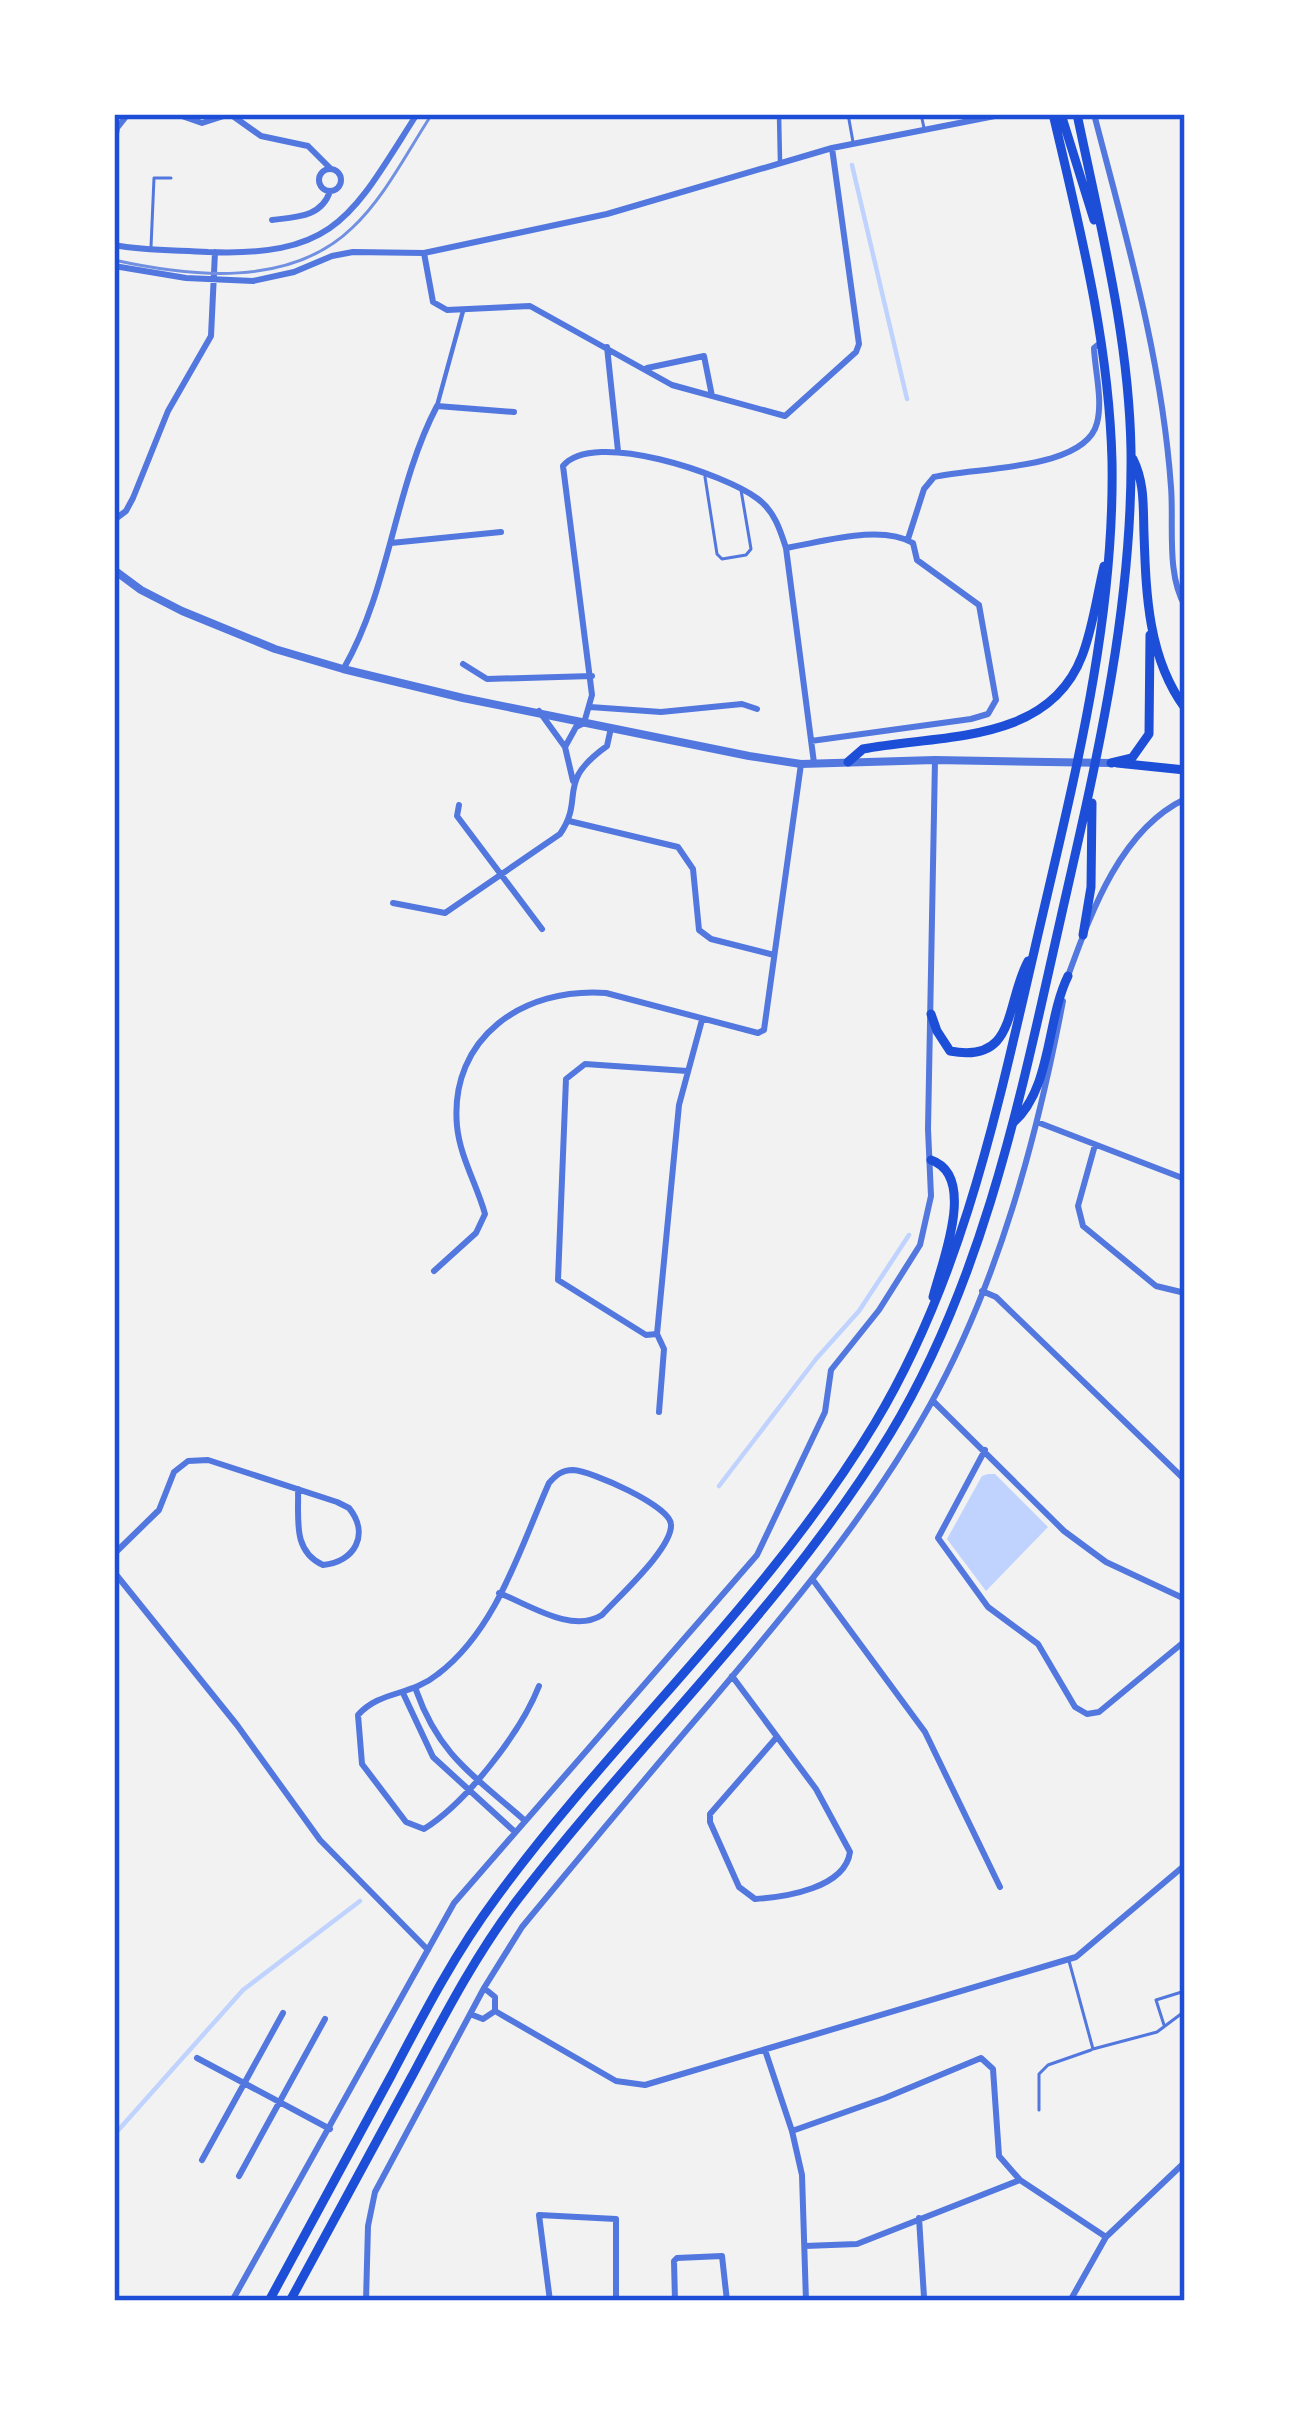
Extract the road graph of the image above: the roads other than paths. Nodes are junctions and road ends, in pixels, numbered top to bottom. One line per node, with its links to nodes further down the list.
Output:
1 (128, 114): 13 (street)
2 (176, 114): 16 (street)
3 (417, 114): 23 (street)
4 (778, 114): 15 (street)
5 (848, 114): 12 (lane)
6 (921, 114): 11 (lane)
7 (1005, 114): 11 (street)
8 (1057, 114): 20 (main road); 28 (main road)
9 (1077, 114): 20 (main road)
10 (1094, 114): 39 (street)
11 (925, 130): 12 (street)
12 (853, 144): 14 (street)
13 (114, 145)
14 (832, 148): 15 (street); 31 (street)
15 (780, 162): 24 (street)
16 (331, 170): 18 (street); 18 (street)
17 (171, 178): 22 (lane)
18 (330, 191): 19 (street)
19 (272, 220)
20 (1104, 241): 35 (main road)
21 (114, 244): 22 (street)
22 (151, 249): 23 (street)
23 (215, 252): 26 (street)
24 (424, 253): 26 (street); 27 (street)
25 (114, 266): 26 (street)
26 (216, 280): 40 (street)
27 (464, 311): 29 (street); 32 (street)
28 (1102, 341): 42 (main road); 43 (street)
29 (607, 347): 30 (street); 34 (street)
30 (644, 368): 31 (street); 31 (street)
31 (712, 396)
32 (437, 406): 33 (street); 44 (street)
33 (514, 412)
34 (618, 451): 36 (street); 51 (street)
35 (1131, 454): 48 (main road); 67 (main road)
36 (704, 475): 37 (street); 37 (lane)
37 (740, 488): 45 (street)
38 (1185, 494): 39 (street)
39 (1172, 496): 47 (street)
40 (114, 520)
41 (501, 532): 44 (street)
42 (1111, 537): 61 (main road); 75 (main road)
43 (908, 539): 45 (street); 58 (street)
44 (391, 543): 50 (street)
45 (786, 548): 58 (street)
46 (114, 570): 50 (street)
47 (1185, 606)
48 (1151, 626): 53 (main road); 63 (main road)
49 (464, 664): 51 (street)
50 (343, 669): 55 (street)
51 (592, 676): 52 (street)
52 (590, 707): 54 (street); 56 (street)
53 (1185, 708)
54 (757, 709)
55 (538, 710): 56 (street); 59 (street)
56 (584, 722): 57 (street); 59 (street)
57 (611, 728): 64 (street); 66 (street)
58 (812, 741): 62 (street)
59 (565, 747): 66 (street)
60 (934, 760): 61 (street); 63 (street); 78 (street)
61 (848, 762): 62 (street)
62 (814, 763): 64 (street)
63 (1112, 763): 65 (main road)
64 (801, 764): 76 (street)
65 (1185, 770)
66 (573, 781): 70 (street)
67 (1091, 784): 74 (main road); 82 (main road)
68 (1185, 799): 74 (street)
69 (459, 806): 71 (street)
70 (569, 821): 71 (street); 76 (street)
71 (502, 873): 72 (street); 73 (street)
72 (393, 903)
73 (542, 929)
74 (1084, 935): 77 (street)
75 (1034, 952): 78 (main road); 89 (main road)
76 (774, 955): 79 (street)
77 (1068, 976): 81 (street); 82 (main road)
78 (931, 1014): 84 (street)
79 (702, 1020): 80 (street); 86 (street)
80 (687, 1071): 90 (street); 90 (street)
81 (1036, 1122): 83 (street); 87 (street)
82 (1013, 1123): 141 (main road)
83 (1095, 1145): 85 (street); 88 (street)
84 (932, 1160): 89 (main road); 109 (street)
85 (1185, 1179)
86 (434, 1271)
87 (981, 1291): 91 (street); 94 (street)
88 (1185, 1293)
89 (925, 1330): 140 (main road)
90 (657, 1334): 92 (street)
91 (933, 1401): 93 (street); 98 (street)
92 (659, 1412)
93 (985, 1450): 100 (street); 101 (street)
94 (1185, 1480)
95 (298, 1490): 95 (street); 96 (street)
96 (114, 1555)
97 (114, 1573): 113 (street)
98 (813, 1580): 102 (street); 112 (street)
99 (500, 1593): 99 (street); 104 (street)
100 (1185, 1599)
101 (1185, 1641)
102 (732, 1676): 106 (street); 115 (street)
103 (539, 1686): 107 (street)
104 (416, 1690): 105 (street); 107 (street)
105 (403, 1694): 108 (street); 108 (street)
106 (776, 1738): 106 (street)
107 (476, 1778): 108 (street); 109 (street)
108 (468, 1791): 110 (street)
109 (524, 1820): 110 (street)
110 (514, 1831): 113 (street)
111 (1185, 1865): 114 (street)
112 (1000, 1886)
113 (428, 1950): 129 (street)
114 (1068, 1960): 123 (lane); 124 (street)
115 (484, 1988): 117 (street); 120 (street)
116 (1185, 1991): 122 (lane)
117 (495, 2011): 120 (street); 124 (street)
118 (1185, 2011): 122 (lane)
119 (283, 2013): 126 (street)
120 (470, 2014): 142 (street)
121 (326, 2019): 127 (street)
122 (1164, 2026): 123 (lane)
123 (1093, 2049): 128 (lane)
124 (765, 2050): 130 (street)
125 (197, 2058): 126 (street)
126 (245, 2084): 127 (street); 131 (street)
127 (279, 2102): 129 (street); 133 (street)
128 (1039, 2110)
129 (330, 2129): 139 (street)
130 (792, 2131): 134 (street); 137 (street)
131 (202, 2160)
132 (1185, 2162): 136 (street)
133 (239, 2176)
134 (1020, 2180): 135 (street); 136 (street)
135 (919, 2218): 137 (street); 138 (street)
136 (1106, 2237): 148 (street)
137 (805, 2246): 147 (street)
138 (924, 2297)
139 (232, 2301)
140 (269, 2301)
141 (290, 2301)
142 (366, 2301)
143 (550, 2301): 144 (street)
144 (616, 2301)
145 (675, 2301): 146 (street)
146 (727, 2301)
147 (806, 2301)
148 (1070, 2301)

